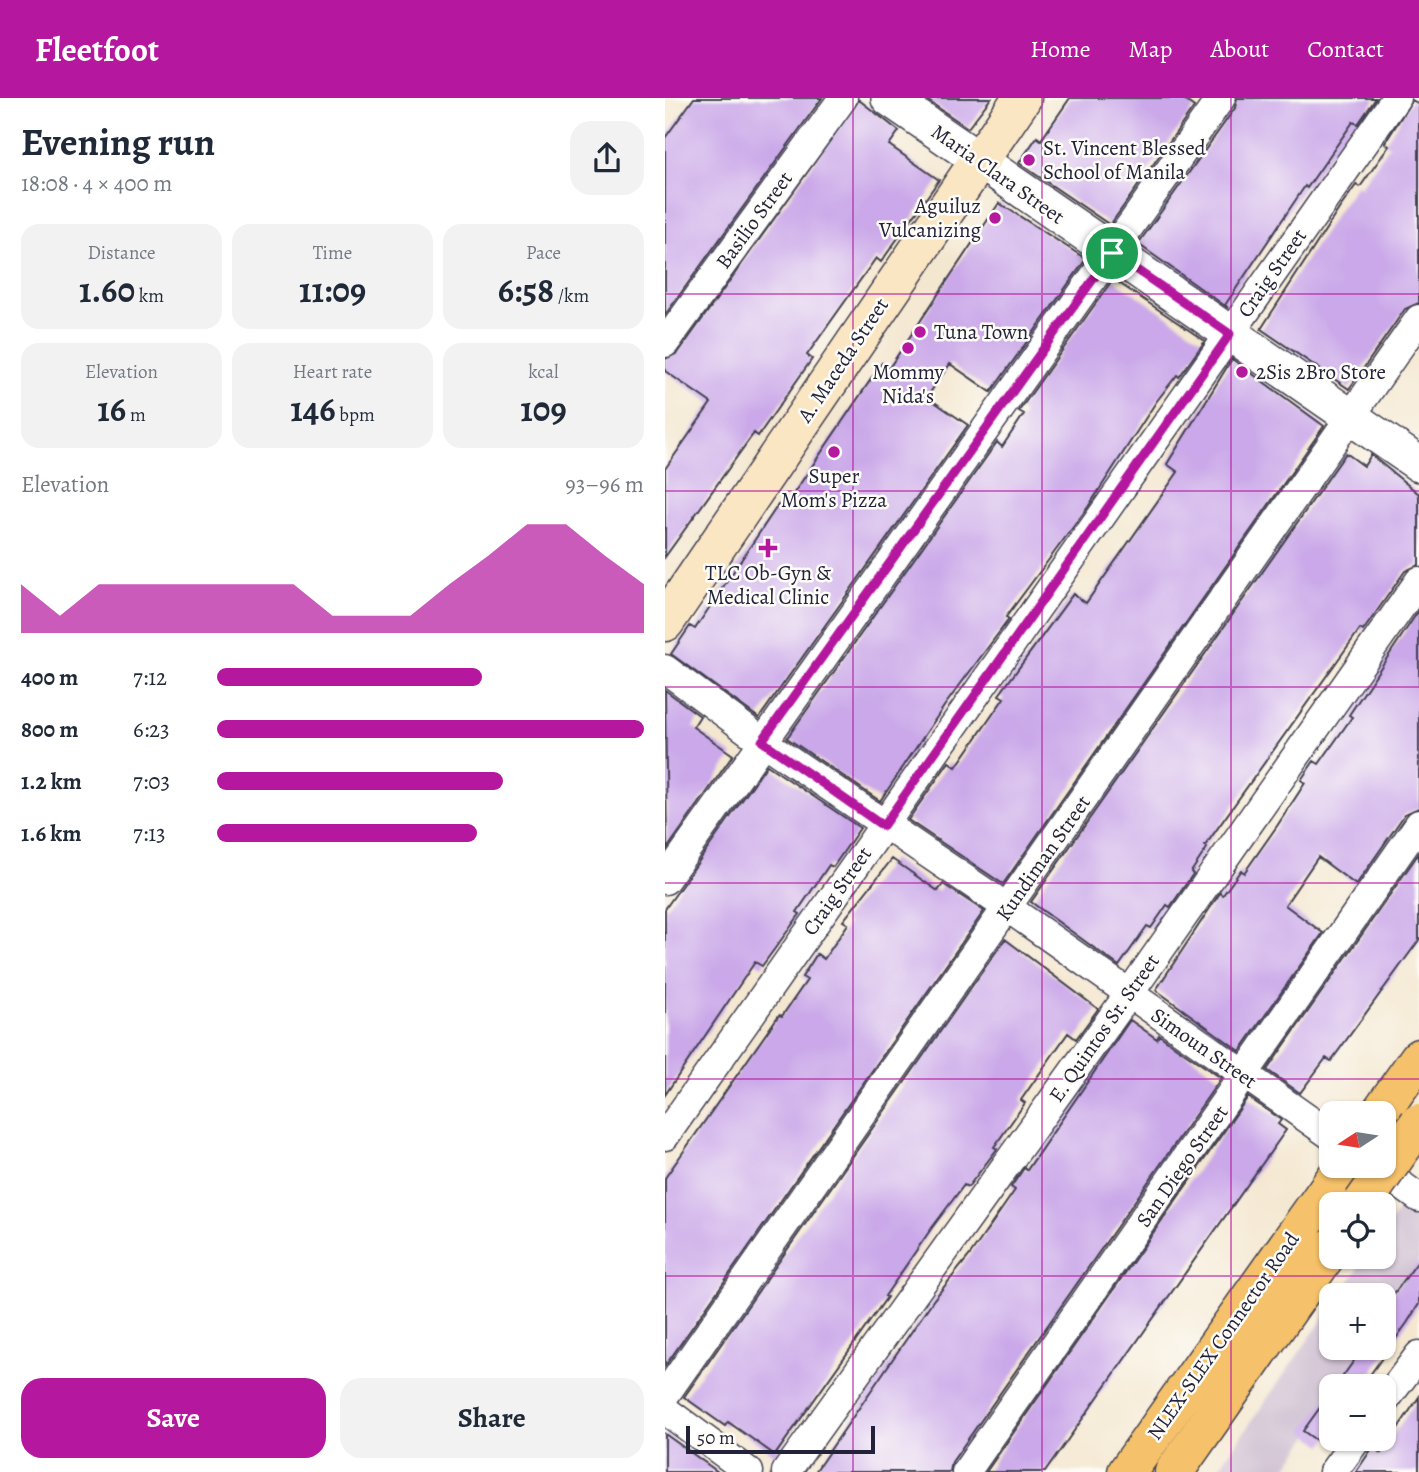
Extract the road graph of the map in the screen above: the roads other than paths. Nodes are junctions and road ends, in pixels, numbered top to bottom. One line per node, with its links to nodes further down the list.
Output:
1 (843, 98): 10 (street, Basilio Street)
2 (889, 98): 6 (street, Maria Clara Street)
3 (1022, 98): 6 (main road, A. Maceda Street)
4 (1221, 98): 7 (street)
5 (1396, 98): 9 (street, Craig Street)
6 (979, 160): 7 (street, Maria Clara Street); 14 (main road, A. Maceda Street)
7 (1112, 253): 9 (street, Maria Clara Street); 16 (street)
8 (1419, 319): 11 (street, Kundiman Street)
9 (1230, 334): 11 (street, Maria Clara Street); 18 (street, Craig Street)
10 (665, 343)
11 (1352, 417): 12 (street, Maria Clara Street); 20 (street, Kundiman Street)
12 (1419, 464)
13 (1419, 581): 21 (street, E. Quintos Sr. Street)
14 (665, 622)
15 (665, 669): 16 (street, Simoun Street)
16 (762, 741): 18 (street, Simoun Street); 19 (street)
17 (1419, 824): 23 (street, San Diego Street)
18 (883, 826): 20 (street, Simoun Street); 27 (street, Craig Street)
19 (665, 880)
20 (1008, 908): 21 (street, Simoun Street); 35 (street, Kundiman Street)
21 (1129, 994): 23 (street, Simoun Street); 39 (street, E. Quintos Sr. Street)
22 (1419, 1058): 24 (highway)
23 (1244, 1077): 26 (street, Simoun Street); 40 (street, San Diego Street)
24 (1389, 1101)
25 (1419, 1123): 30 (highway, bridge)
26 (1319, 1127)
27 (665, 1136)
28 (1335, 1178): 41 (highway, NLEX-SLEX Connector Road)
29 (1392, 1178): 31 (street)
30 (1370, 1192)
31 (1419, 1198)
32 (1319, 1266): 42 (highway, NLEX-SLEX Connector Road)
33 (1419, 1355): 34 (street)
34 (1396, 1386)
35 (665, 1395)
36 (665, 1410): 38 (street)
37 (1348, 1451): 43 (street)
38 (749, 1472)
39 (786, 1472)
40 (966, 1472)
41 (1127, 1472)
42 (1174, 1472)
43 (1333, 1472)

